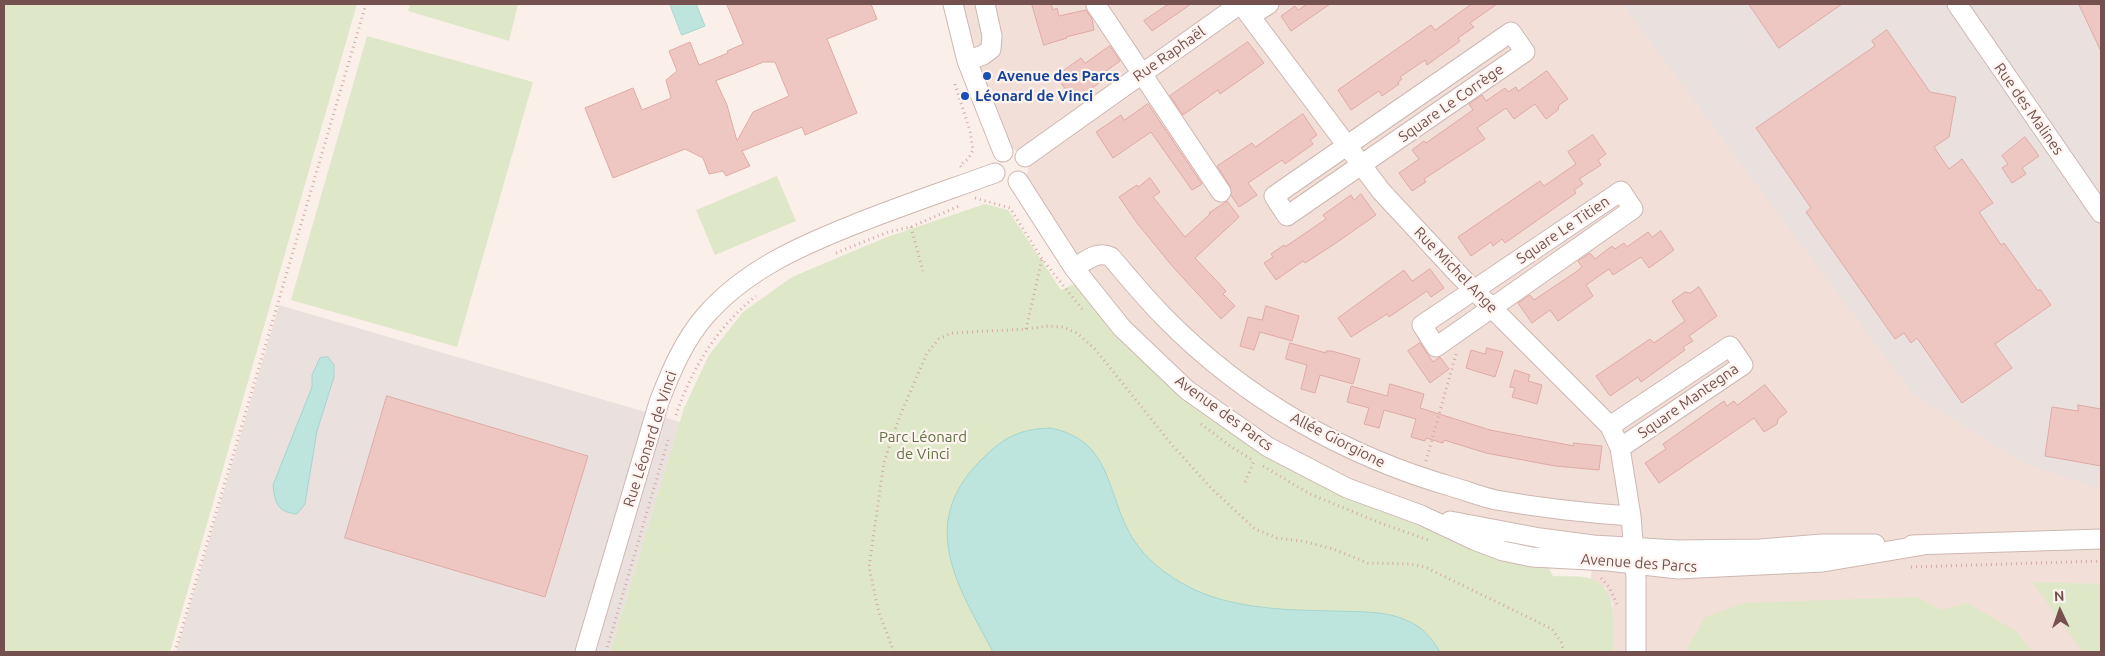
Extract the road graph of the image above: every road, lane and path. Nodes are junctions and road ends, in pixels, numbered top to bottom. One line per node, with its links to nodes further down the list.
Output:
1 (366, 4): 45 (path)
2 (953, 4): 8 (street)
3 (985, 4): 8 (street)
4 (1269, 4): 7 (street, Rue Raphaël)
5 (1956, 4): 22 (street, Rue des Malines)
6 (1096, 5): 9 (street)
7 (1244, 8): 9 (street, Rue Raphaël); 11 (street, Rue Michel Ange)
8 (967, 61): 12 (street)
9 (1142, 74): 13 (street, Rue Raphaël); 20 (street)
10 (953, 76): 15 (path)
11 (1347, 145): 14 (street, Rue Michel Ange); 14 (street, Square Le Corrège); 14 (street, Square Le Corrège)
12 (1003, 152): 13 (street); 17 (street)
13 (1025, 157): 18 (street)
14 (1362, 164): 29 (street, Rue Michel Ange)
15 (960, 165): 16 (path); 19 (path)
16 (953, 168)
17 (995, 173): 18 (street); 19 (street, Rue Léonard de Vinci)
18 (1018, 181): 26 (street, Avenue des Parcs)
19 (966, 183): 46 (street, Rue Léonard de Vinci)
20 (1222, 192)
21 (975, 199): 23 (path)
22 (2101, 214)
23 (910, 227): 24 (path); 27 (path)
24 (828, 256)
25 (1042, 258): 32 (path)
26 (1074, 268): 38 (street, Allée Giorgione); 42 (street, Avenue des Parcs)
27 (923, 271)
28 (763, 290): 33 (path)
29 (1474, 290): 30 (street, Rue Michel Ange); 30 (street, Square Le Titien); 31 (street, Square Le Titien)
30 (1492, 308): 31 (street, Square Le Titien); 34 (street, Rue Michel Ange)
31 (1464, 328): 38 (path)
32 (1026, 329): 48 (path); 49 (path)
33 (673, 422)
34 (1610, 426): 36 (street, Rue Michel Ange); 36 (street, Square Mantegna)
35 (671, 432): 47 (path)
36 (1620, 448): 40 (street, Rue Michel Ange)
37 (1254, 461): 39 (path)
38 (1421, 478): 40 (street, Allée Giorgione)
39 (1245, 482)
40 (1631, 516): 42 (street, Rue Michel Ange)
41 (2101, 539): 42 (street, Avenue des Parcs)
42 (1634, 555): 50 (street)
43 (1601, 578): 44 (path)
44 (1618, 605)
45 (175, 652)
46 (584, 652)
47 (606, 652)
48 (894, 652)
49 (1564, 652)
50 (1636, 652)

